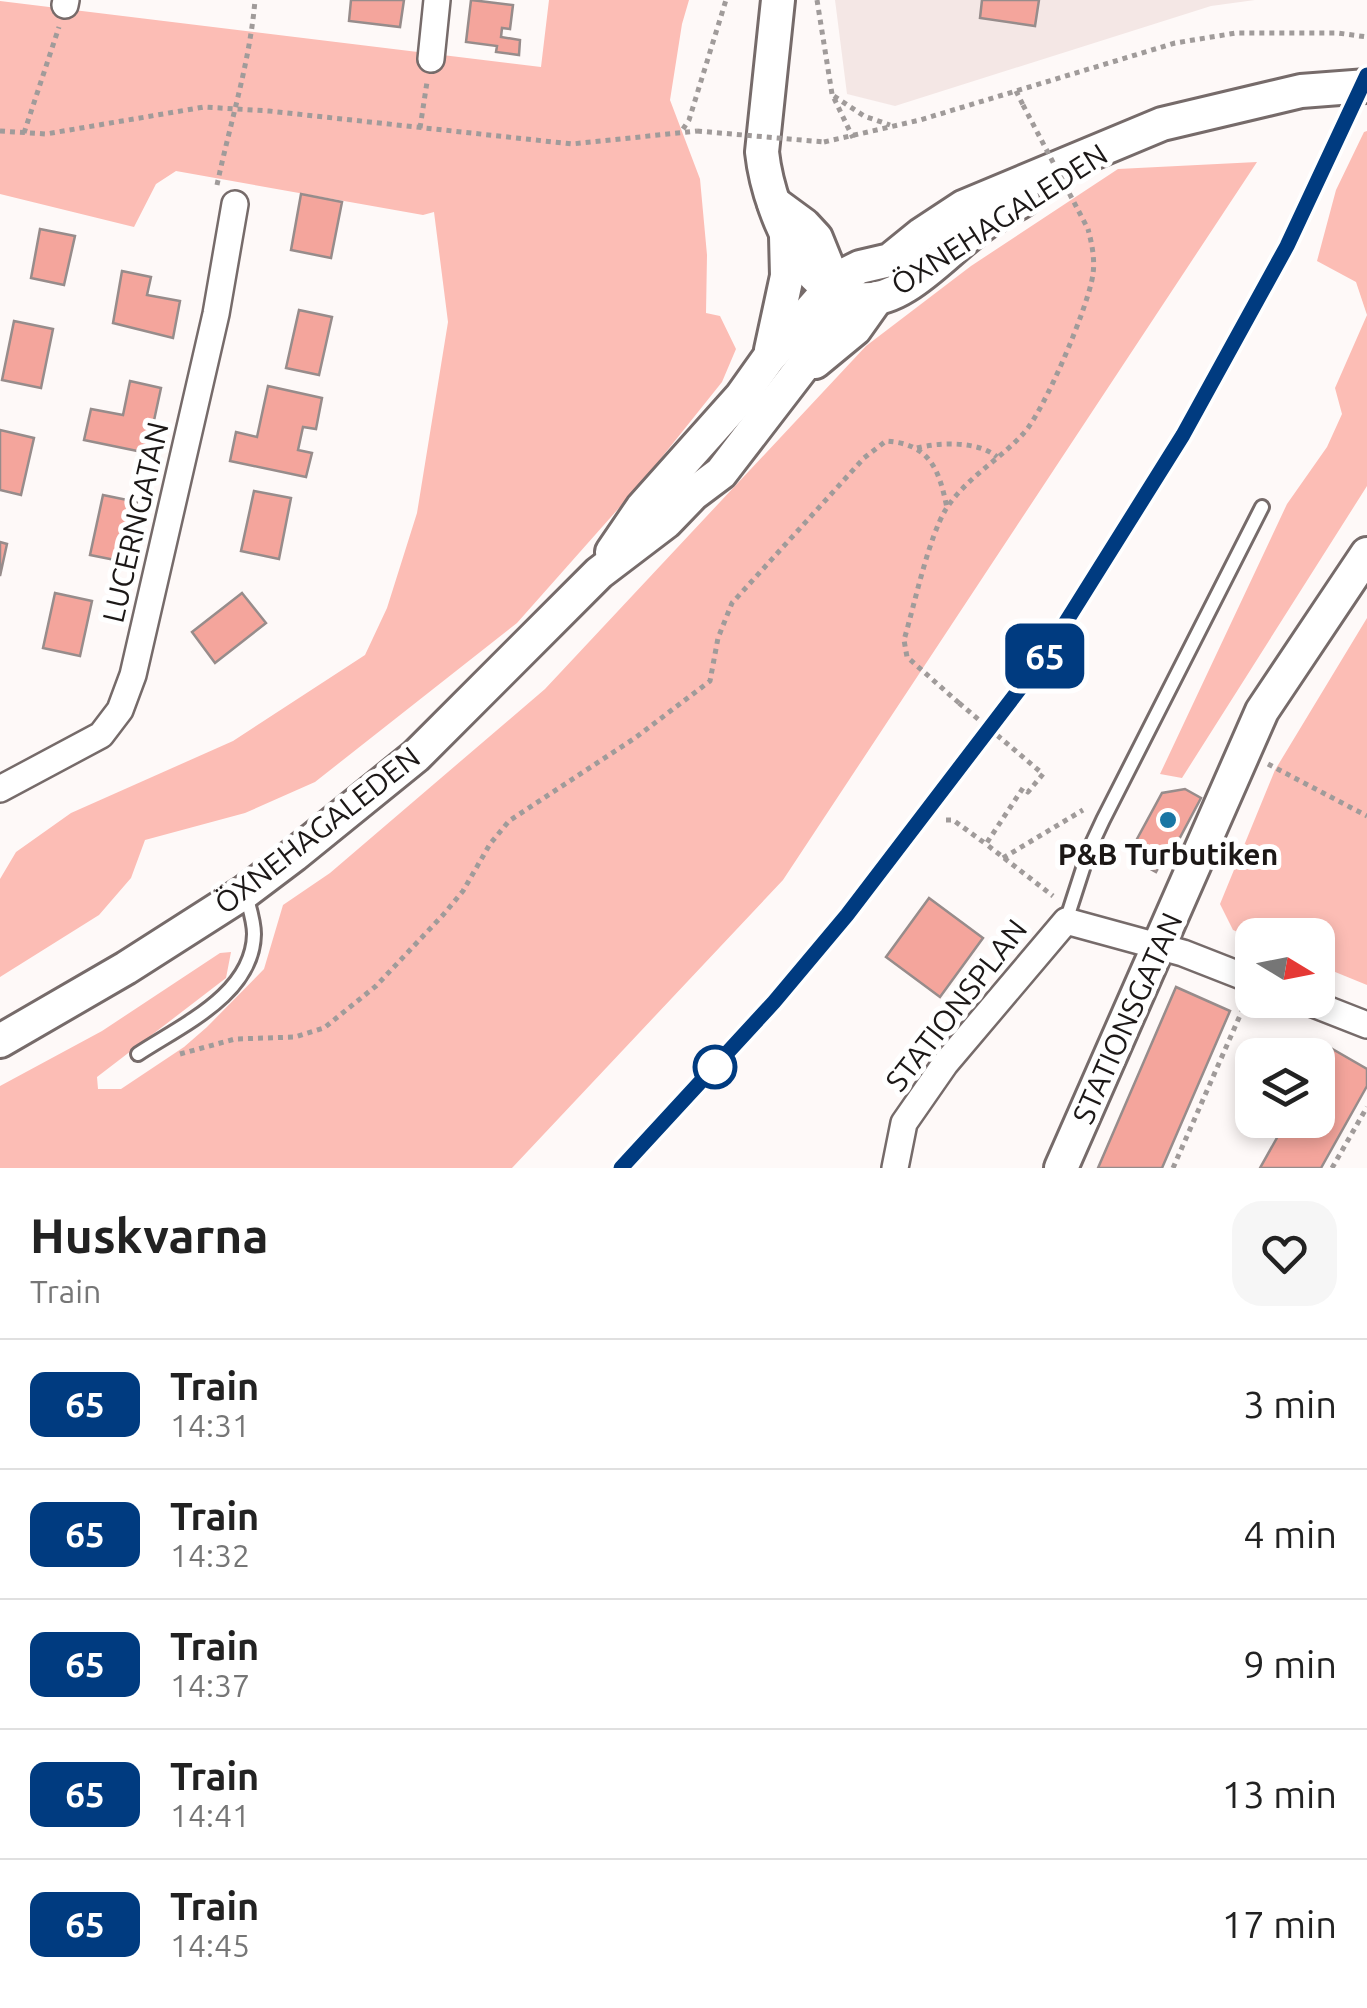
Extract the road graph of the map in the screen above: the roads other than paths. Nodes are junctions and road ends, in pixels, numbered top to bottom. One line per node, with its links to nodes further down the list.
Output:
1 (436, 0): 3 (street)
2 (778, 0): 8 (street)
3 (431, 59)
4 (1367, 86): 5 (street, ÖXNEHAGALEDEN)
5 (1121, 140): 7 (street, ÖXNEHAGALEDEN); 10 (street, ÖXNEHAGALEDEN)
6 (235, 204): 16 (street, LUCERNGATAN)
7 (922, 234): 8 (street); 9 (street, ÖXNEHAGALEDEN)
8 (801, 237): 9 (street); 11 (street)
9 (831, 288): 10 (street, ÖXNEHAGALEDEN); 11 (street, ÖXNEHAGALEDEN); 12 (street, ÖXNEHAGALEDEN)
10 (877, 298): 12 (street, ÖXNEHAGALEDEN)
11 (768, 359): 15 (street, ÖXNEHAGALEDEN)
12 (795, 380): 15 (street, ÖXNEHAGALEDEN)
13 (1262, 507): 18 (lane)
14 (1367, 554): 19 (street, STATIONSGATAN)
15 (598, 572): 17 (street, ÖXNEHAGALEDEN)
16 (0, 789)
17 (246, 892): 23 (street, ÖXNEHAGALEDEN); 24 (lane)
18 (1066, 920): 19 (street, STATIONSPLAN); 25 (street, STATIONSPLAN)
19 (1159, 946): 20 (street, STATIONSPLAN); 26 (street, STATIONSGATAN)
20 (1235, 977)
21 (1335, 1012): 22 (street)
22 (1367, 1025)
23 (0, 1042)
24 (138, 1054)
25 (895, 1168)
26 (1061, 1168)

